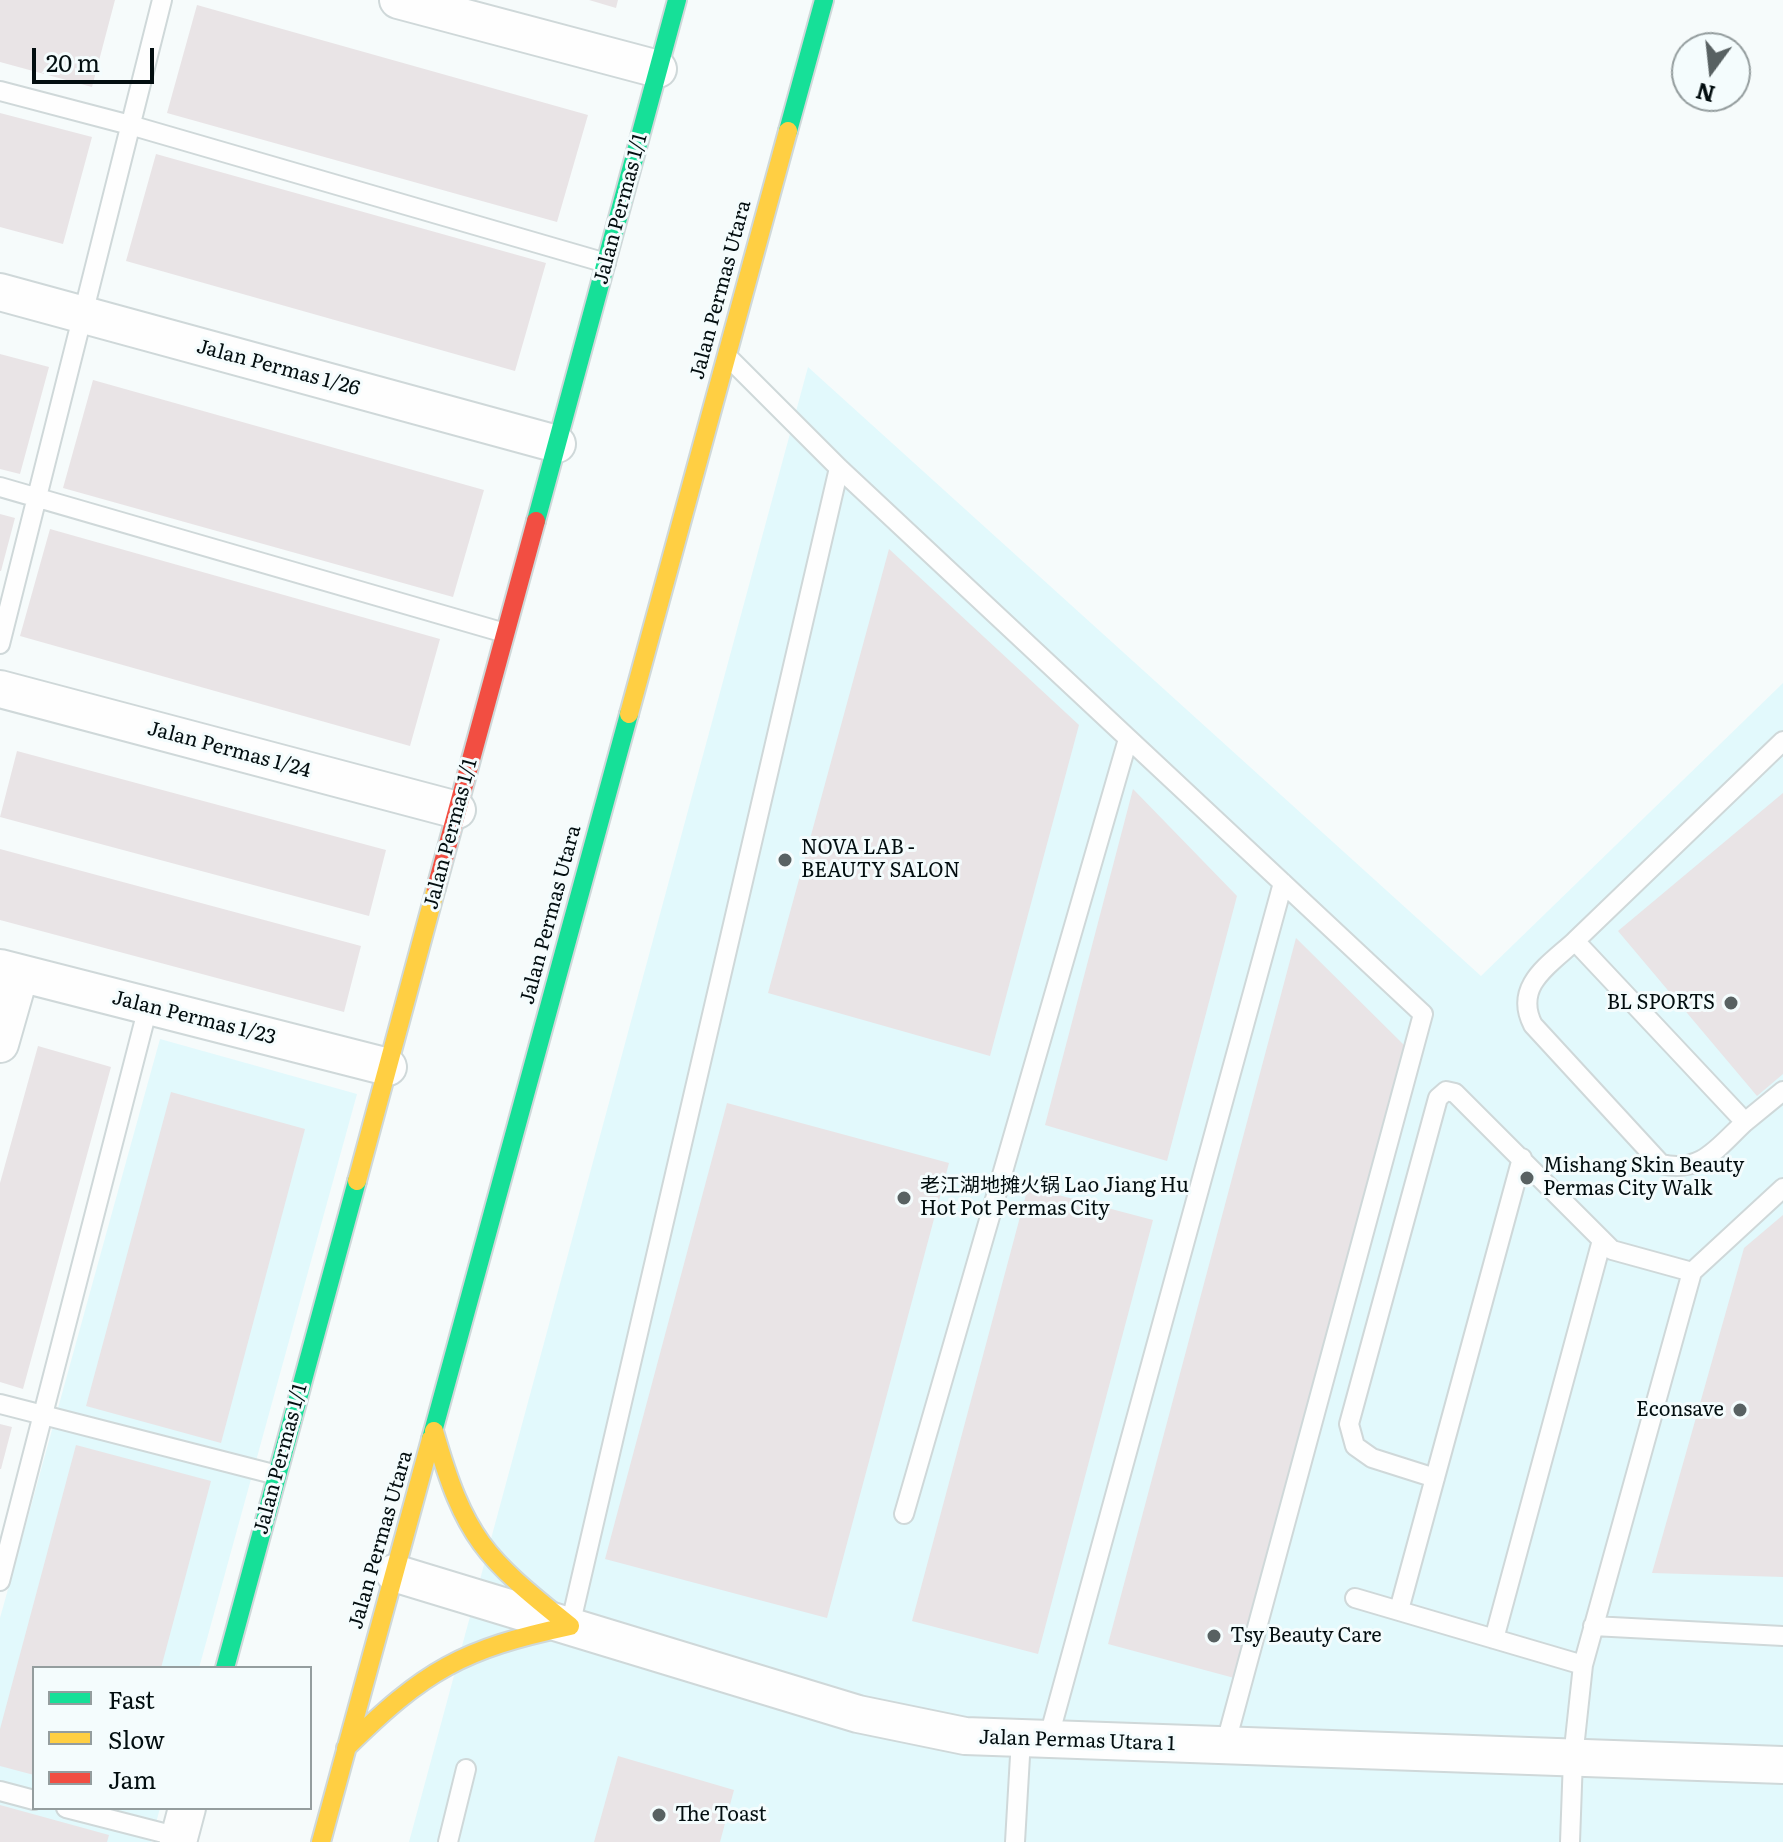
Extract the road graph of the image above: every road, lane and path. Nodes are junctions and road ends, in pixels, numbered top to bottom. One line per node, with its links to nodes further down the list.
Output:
1 (162, 0): 7 (lane)
2 (398, 0): 5 (street)
3 (677, 0): 5 (main road, Jalan Permas 1/1)
4 (824, 0): 11 (main road, Jalan Permas Utara)
5 (658, 69): 8 (main road, Jalan Permas 1/1)
6 (0, 91): 7 (lane)
7 (130, 125): 8 (lane); 10 (lane)
8 (606, 263): 12 (main road, Jalan Permas 1/1)
9 (0, 292): 10 (street, Jalan Permas 1/26)
10 (84, 316): 12 (street, Jalan Permas 1/26); 15 (lane)
11 (726, 355): 13 (lane); 36 (main road, Jalan Permas Utara)
12 (557, 444): 16 (main road, Jalan Permas 1/1)
13 (839, 468): 19 (lane); 44 (lane)
14 (0, 487): 15 (lane)
15 (36, 496): 16 (lane); 17 (lane)
16 (505, 633): 21 (main road, Jalan Permas 1/1)
17 (0, 644)
18 (0, 689): 21 (street, Jalan Permas 1/24)
19 (1128, 739): 22 (lane); 39 (lane)
20 (1783, 741): 23 (lane)
21 (457, 810): 27 (main road, Jalan Permas 1/1)
22 (1283, 883): 50 (lane); 51 (lane)
23 (1575, 941): 29 (lane); 29 (lane)
24 (10, 971): 25 (street, Jalan Permas 1/23); 26 (street)
25 (148, 1007): 27 (street, Jalan Permas 1/23); 35 (lane)
26 (0, 1044)
27 (388, 1067): 37 (main road, Jalan Permas 1/1)
28 (1783, 1091): 29 (lane)
29 (1745, 1122)
30 (1522, 1158): 32 (lane); 38 (lane); 38 (lane)
31 (1783, 1188): 33 (lane)
32 (1602, 1240): 33 (lane); 47 (lane)
33 (1692, 1272): 45 (lane)
34 (0, 1404): 35 (lane)
35 (43, 1415): 37 (lane); 41 (lane)
36 (434, 1431): 40 (main road, Jalan Permas Utara); 44 (main road)
37 (277, 1475): 49 (main road, Jalan Permas 1/1)
38 (1435, 1478): 43 (lane)
39 (904, 1514)
40 (394, 1573): 44 (street, Jalan Permas Utara 1); 52 (main road, Jalan Permas Utara)
41 (0, 1581)
42 (1355, 1598): 43 (lane)
43 (1399, 1610): 47 (lane)
44 (570, 1626): 50 (street, Jalan Permas Utara 1); 52 (main road)
45 (1593, 1626): 46 (lane); 48 (lane)
46 (1783, 1636)
47 (1494, 1639): 48 (lane)
48 (1583, 1665): 53 (lane)
49 (226, 1666)
50 (1034, 1740): 51 (street, Jalan Permas Utara 1); 62 (lane)
51 (1225, 1746): 53 (street, Jalan Permas Utara 1)
52 (345, 1748): 60 (main road, Jalan Permas Utara)
53 (1573, 1758): 54 (street, Jalan Permas Utara 1); 63 (lane)
54 (1783, 1765)
55 (466, 1769): 61 (lane)
56 (0, 1791): 57 (lane)
57 (32, 1799)
58 (77, 1810): 59 (lane)
59 (181, 1829)
60 (321, 1842)
61 (448, 1842)
62 (1015, 1842)
63 (1570, 1842)

